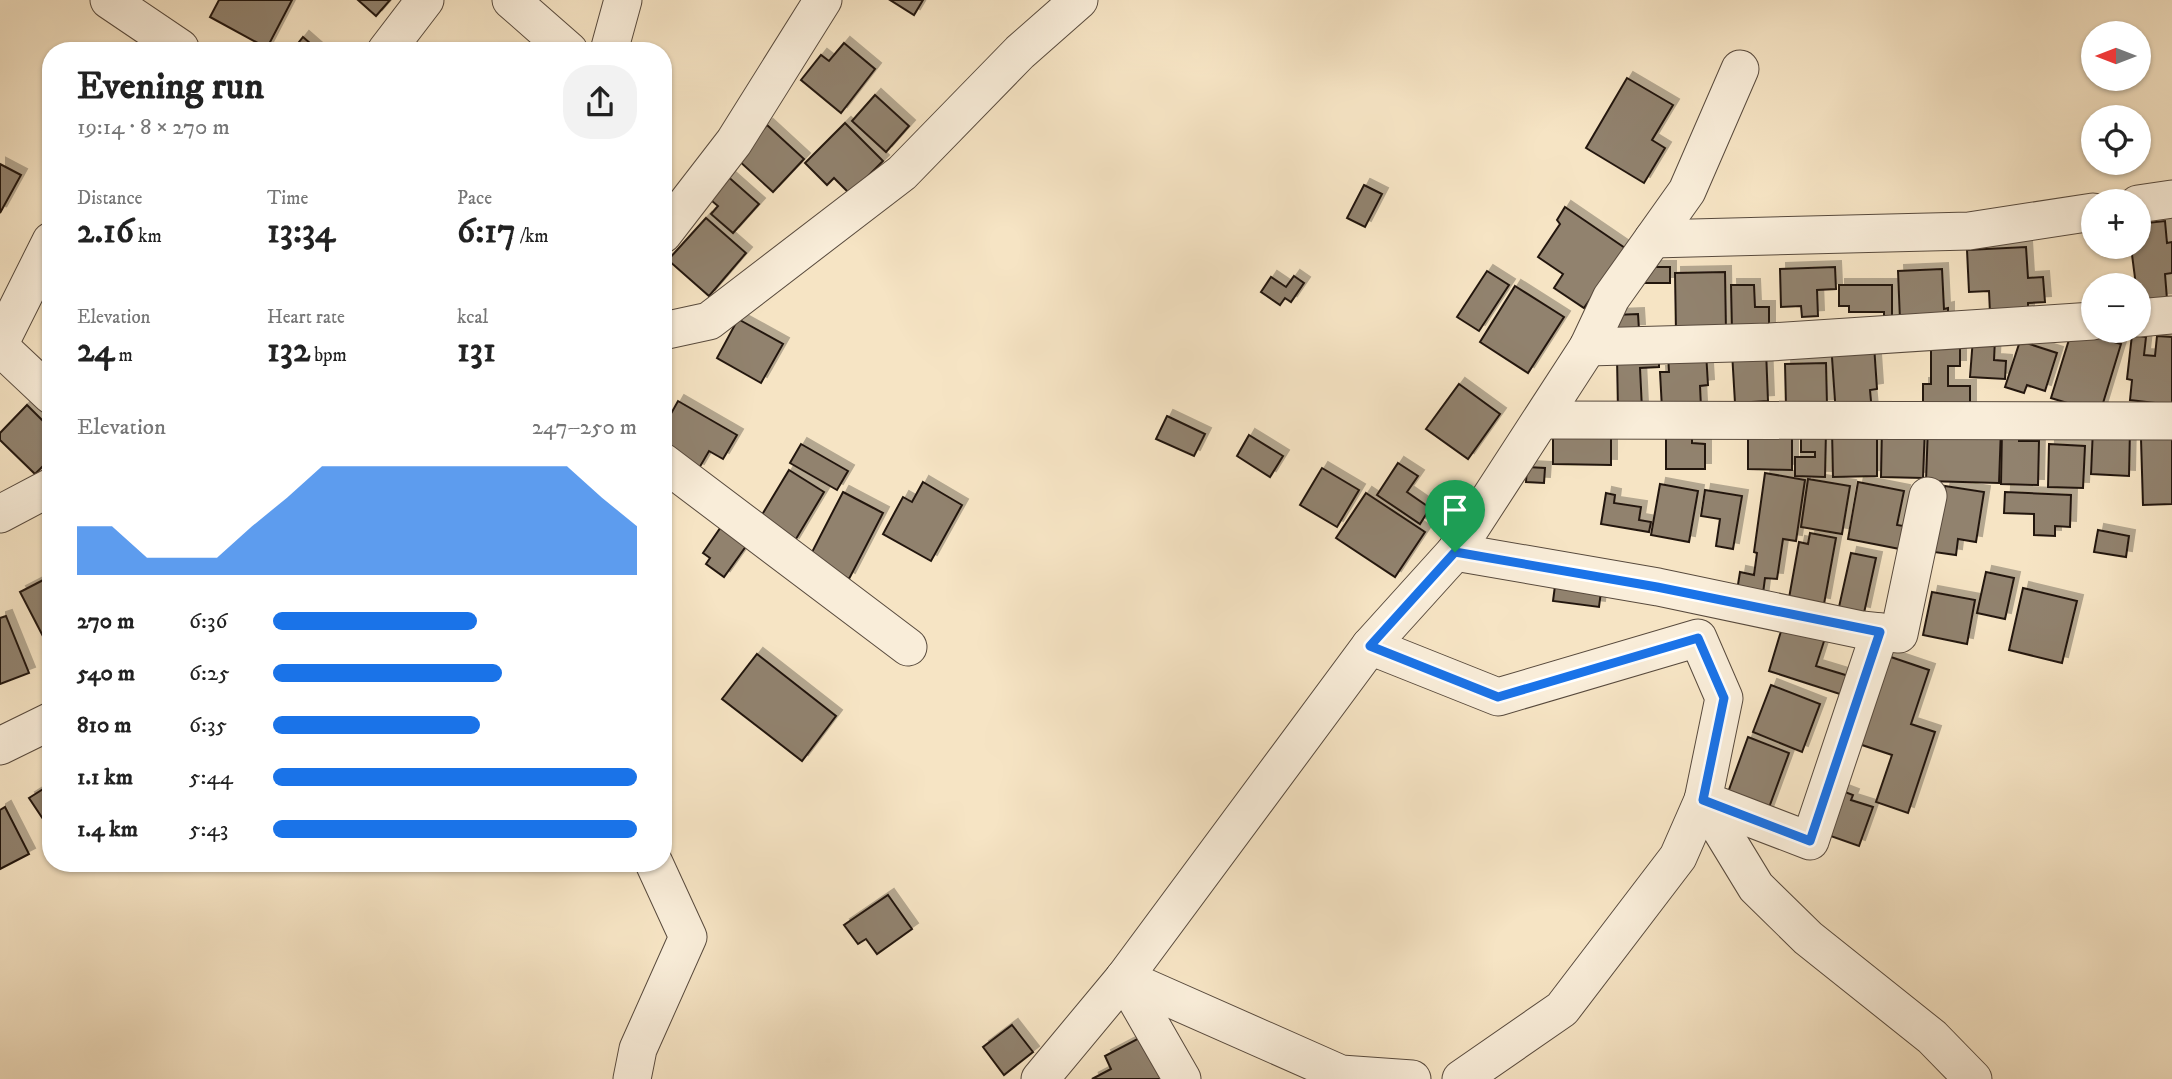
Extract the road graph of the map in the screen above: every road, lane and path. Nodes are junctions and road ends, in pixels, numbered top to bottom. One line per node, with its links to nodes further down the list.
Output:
1 (110, 0): 7 (street)
2 (425, 0): 8 (street)
3 (511, 0): 9 (street)
4 (623, 0): 10 (street)
5 (823, 0): 15 (street)
6 (1079, 0): 21 (street)
7 (171, 42)
8 (393, 42)
9 (559, 42)
10 (611, 42)
11 (1740, 69): 16 (street)
12 (2172, 199): 13 (street)
13 (2151, 202)
14 (2081, 214): 16 (street)
15 (672, 222)
16 (1653, 239): 23 (street)
17 (42, 259): 22 (street)
18 (2172, 315): 19 (street)
19 (2151, 317)
20 (2081, 322): 23 (street)
21 (672, 329)
22 (0, 345): 24 (street)
23 (1588, 347): 25 (street)
24 (42, 386)
25 (1543, 420): 26 (street); 31 (street)
26 (2172, 421)
27 (672, 469): 34 (street)
28 (42, 492): 30 (street)
29 (1928, 496): 32 (street)
30 (0, 514)
31 (1455, 552): 32 (street); 33 (street)
32 (1880, 632): 37 (street)
33 (1370, 646): 37 (street); 39 (street)
34 (908, 647)
35 (42, 725): 36 (street)
36 (0, 746)
37 (1703, 800): 44 (street); 45 (street)
38 (658, 872): 40 (street)
39 (1124, 978): 41 (street); 42 (street); 43 (street)
40 (632, 1079)
41 (1040, 1079)
42 (1182, 1079)
43 (1412, 1079)
44 (1461, 1079)
45 (1973, 1079)

